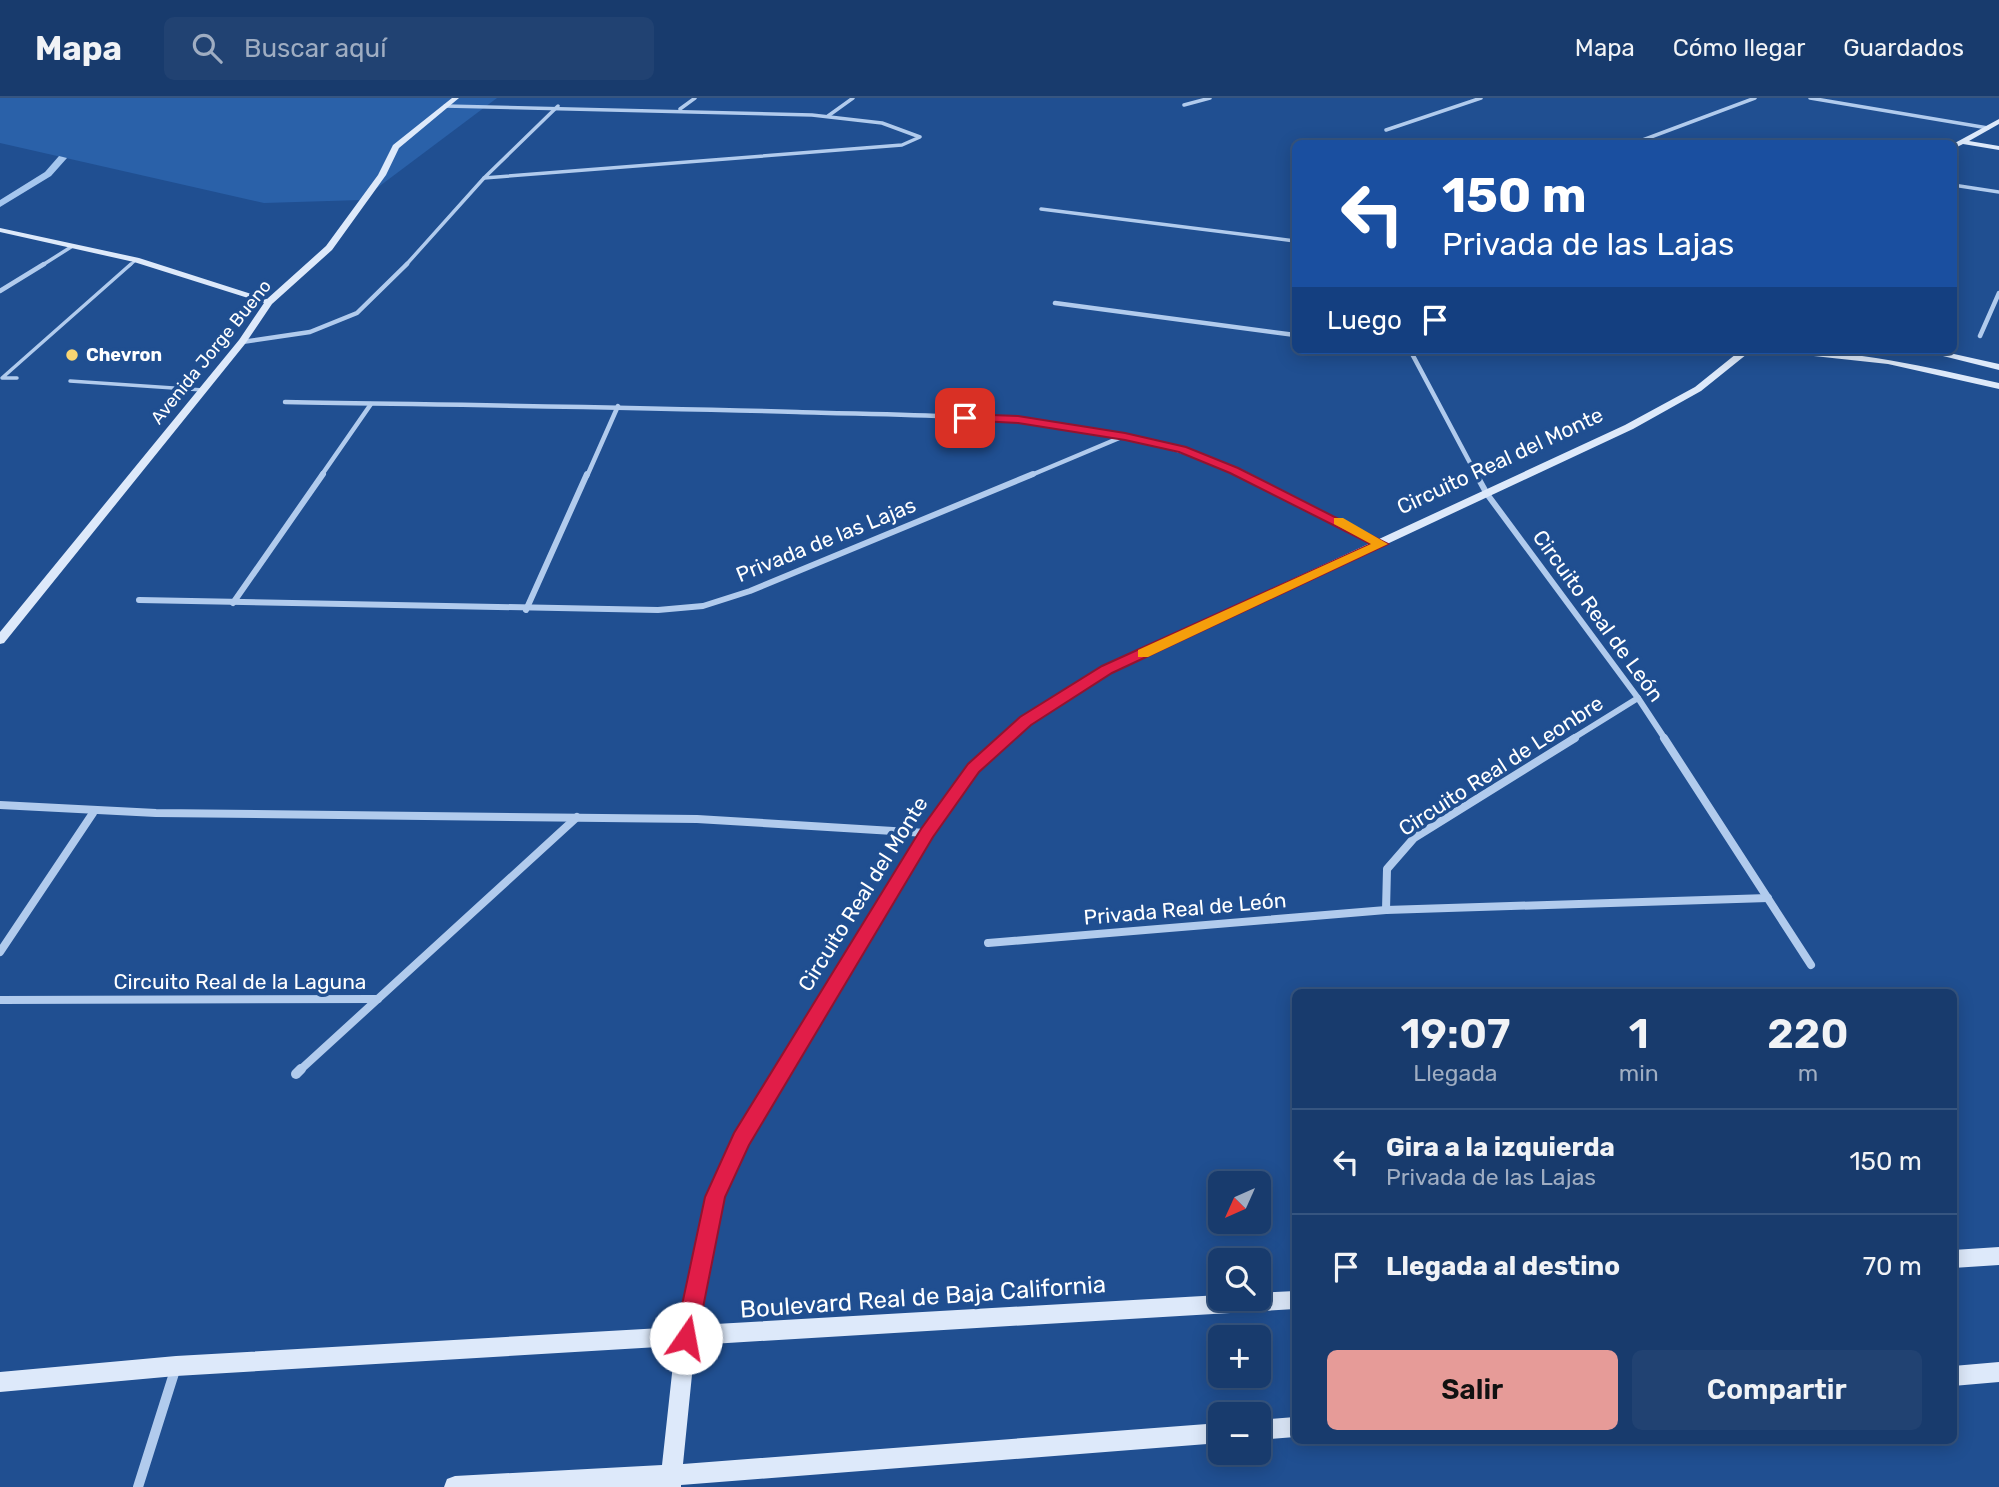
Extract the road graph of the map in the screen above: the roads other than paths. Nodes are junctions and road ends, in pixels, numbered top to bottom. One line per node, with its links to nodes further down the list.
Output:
1 (456, 98): 9 (street, Avenida Jorge Bueno)
2 (695, 98): 11 (street)
3 (853, 98): 12 (street)
4 (1210, 98): 8 (street)
5 (1481, 98): 15 (street)
6 (1755, 98): 16 (street)
7 (1810, 98): 14 (street)
8 (1184, 105)
9 (444, 106): 10 (street); 30 (street, Avenida Jorge Bueno)
10 (559, 106): 11 (street); 20 (street)
11 (680, 110): 12 (street)
12 (827, 116): 20 (street)
13 (1999, 121): 14 (street)
14 (1988, 128): 17 (street)
15 (1386, 130)
16 (1643, 140)
17 (1963, 142): 18 (street); 19 (street)
18 (1957, 145)
19 (1999, 148)
20 (484, 178): 36 (street)
21 (1957, 186): 22 (street)
22 (1999, 192)
23 (1041, 209): 25 (street)
24 (0, 230): 26 (street)
25 (1292, 241)
26 (71, 247): 27 (street); 28 (street)
27 (136, 260): 30 (street); 42 (lane)
28 (0, 291)
29 (1999, 293): 32 (street)
30 (269, 302): 36 (street, Avenida Jorge Bueno)
31 (1055, 303): 34 (street)
32 (1992, 308): 33 (street); 35 (street)
33 (1999, 310)
34 (1292, 335)
35 (1980, 336)
36 (242, 342): 45 (street, Avenida Jorge Bueno)
37 (1412, 354): 50 (street, Circuito Real de León)
38 (1742, 354): 50 (street, Circuito Real del Monte)
39 (1823, 354): 44 (street)
40 (1942, 354): 41 (street)
41 (1999, 367)
42 (17, 379)
43 (70, 382): 45 (lane)
44 (1999, 386)
45 (202, 390): 55 (street, Avenida Jorge Bueno)
46 (285, 402): 47 (street)
47 (371, 404): 48 (street); 53 (street)
48 (618, 407): 49 (street); 54 (street)
49 (1125, 436): 51 (street); 54 (street, Privada de las Lajas)
50 (1487, 494): 51 (street, Circuito Real del Monte); 56 (street, Circuito Real de León)
51 (1381, 544): 60 (street, Circuito Real del Monte)
52 (139, 600): 53 (street, Privada de las Lajas)
53 (233, 603): 54 (street, Privada de las Lajas)
54 (526, 610)
55 (0, 640)
56 (1638, 698): 61 (street, Circuito Real de León); 62 (street, Circuito Real de Leonbre)
57 (0, 805): 58 (street)
58 (93, 813): 59 (street); 64 (street)
59 (578, 817): 60 (street); 66 (street, Circuito Real de la Laguna)
60 (927, 833): 72 (street, Circuito Real del Monte)
61 (1768, 898): 62 (street); 65 (street, Circuito Real de León)
62 (1386, 910): 63 (street, Privada Real de León)
63 (988, 943)
64 (0, 952)
65 (1811, 965)
66 (379, 999): 67 (street, Circuito Real de la Laguna); 68 (street)
67 (0, 1000)
68 (296, 1074)
69 (1999, 1256): 70 (street)
70 (1957, 1259)
71 (1292, 1300): 72 (street, Boulevard Real de Baja California)
72 (686, 1338): 73 (street, Boulevard Real de Baja California); 80 (street, Circuito Real del Monte)
73 (176, 1366): 76 (street, Boulevard Real de Baja California); 81 (street)
74 (1999, 1373): 75 (street)
75 (1957, 1376)
76 (0, 1382)
77 (1292, 1427): 78 (street)
78 (1271, 1429)
79 (1208, 1434): 80 (street)
80 (670, 1481): 82 (street)
81 (138, 1487)
82 (455, 1487)

